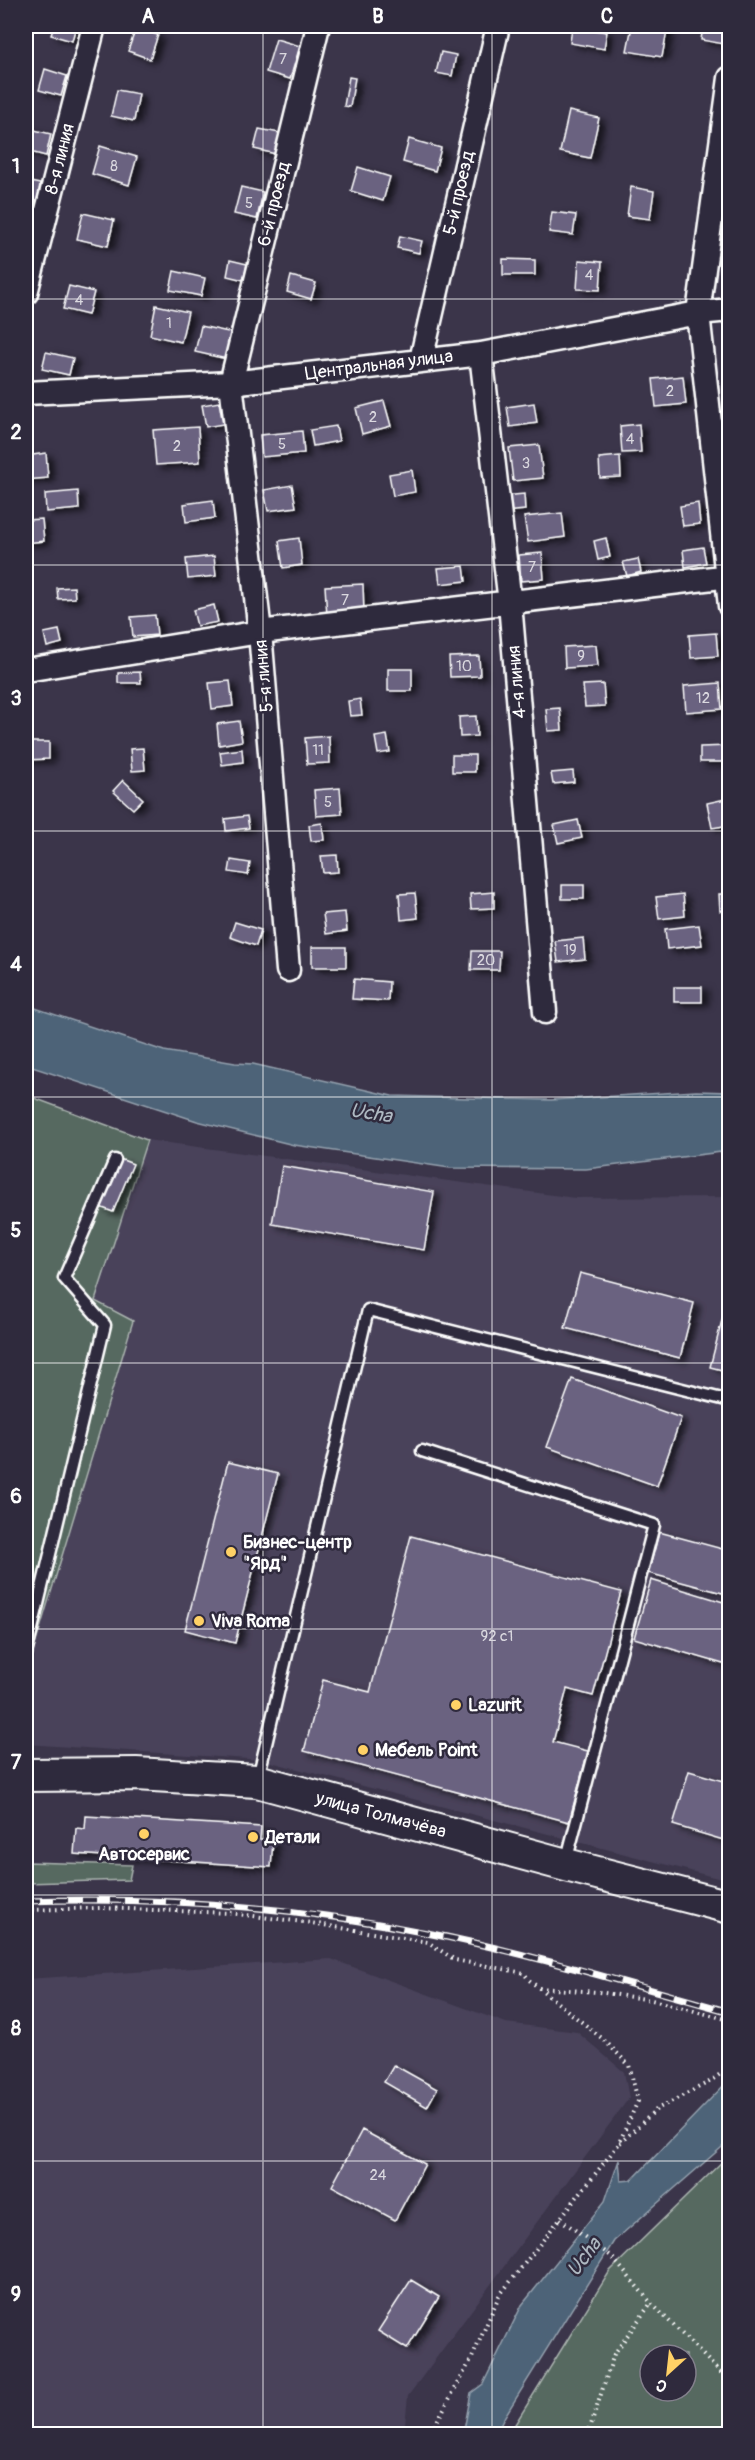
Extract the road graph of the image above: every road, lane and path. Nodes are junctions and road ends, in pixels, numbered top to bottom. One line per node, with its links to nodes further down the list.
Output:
1 (94, 26): 5 (street, 8-я линия)
2 (318, 26): 10 (street, 6-й проезд)
3 (498, 26): 9 (street, 5-й проезд)
4 (729, 78): 7 (street)
5 (26, 293)
6 (729, 310): 7 (street, Центральная улица)
7 (698, 314): 8 (street, Центральная улица); 12 (street)
8 (481, 354): 9 (street, Центральная улица); 13 (street, 4-я линия)
9 (421, 360): 10 (street, Центральная улица)
10 (231, 383): 11 (street, Центральная улица); 15 (street, 5-я линия)
11 (26, 393)
12 (728, 576): 13 (street); 14 (street)
13 (510, 603): 15 (street); 18 (street, 4-я линия)
14 (729, 606)
15 (260, 632): 16 (street); 17 (street, 5-я линия)
16 (26, 670)
17 (288, 970)
18 (545, 1012)
19 (115, 1160): 22 (lane)
20 (729, 1401): 24 (lane)
21 (422, 1451): 25 (lane)
22 (26, 1654)
23 (26, 1775): 24 (street, улица Толмачёва)
24 (257, 1781): 25 (street, улица Толмачёва)
25 (566, 1865): 26 (street, улица Толмачёва)
26 (729, 1907)
27 (26, 1910): 28 (path)
28 (539, 1988): 29 (path); 31 (path)
29 (729, 2020)
30 (729, 2067): 31 (path)
31 (618, 2145): 32 (path)
32 (560, 2219): 33 (path); 35 (path)
33 (651, 2303): 34 (path); 36 (path)
34 (729, 2382)
35 (430, 2434)
36 (585, 2434)

